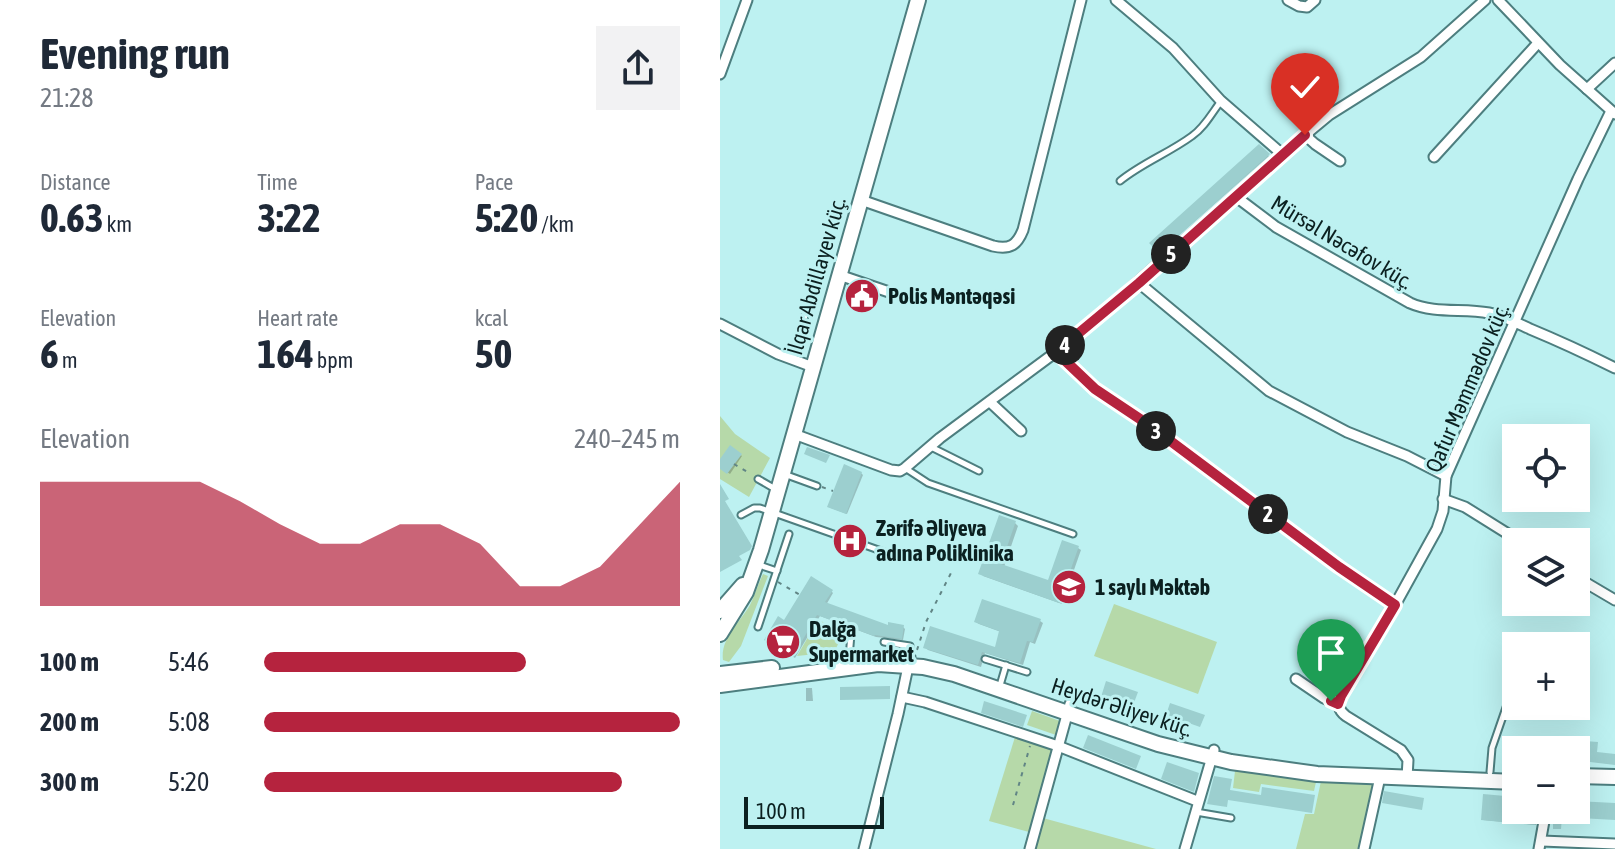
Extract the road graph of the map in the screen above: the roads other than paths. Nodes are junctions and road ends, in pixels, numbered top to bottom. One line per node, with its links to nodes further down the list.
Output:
1 (747, 0): 11 (street)
2 (918, 0): 21 (main road, İlqar Abdillayev küç.)
3 (1081, 0): 21 (street)
4 (1116, 0): 13 (street)
5 (1288, 0): 6 (street)
6 (1315, 0)
7 (1485, 0): 15 (street)
8 (1498, 0): 9 (street)
9 (1538, 43): 12 (street); 17 (street)
10 (1615, 63): 12 (street)
11 (720, 74)
12 (1587, 89): 14 (street)
13 (1221, 101): 16 (street); 19 (lane)
14 (1613, 113): 26 (street, Qafur Məmmədov küç.)
15 (1305, 135): 16 (street); 18 (street)
16 (1282, 154): 20 (street)
17 (1434, 157)
18 (1340, 161)
19 (1120, 181)
20 (1235, 196): 23 (street); 26 (street, Mürsəl Nəcəfov küç.)
21 (861, 200): 22 (main road, İlqar Abdillayev küç.)
22 (839, 275): 24 (street); 30 (main road, İlqar Abdillayev küç.)
23 (1139, 283): 28 (street); 41 (street)
24 (889, 292)
25 (809, 302): 29 (lane)
26 (1514, 322): 31 (street, Mürsəl Nəcəfov küç.); 41 (street, Qafur Məmmədov küç.)
27 (720, 324): 29 (street)
28 (1056, 352): 32 (street); 33 (street)
29 (792, 360): 30 (street)
30 (813, 367): 36 (main road, İlqar Abdillayev küç.)
31 (1615, 368)
32 (1095, 389)
33 (990, 402): 35 (street); 37 (street)
34 (1149, 425): 56 (street)
35 (1021, 431)
36 (794, 434): 38 (street); 40 (main road, İlqar Abdillayev küç.)
37 (930, 446): 38 (street); 39 (lane)
38 (905, 468): 50 (lane)
39 (979, 471)
40 (783, 473): 43 (lane); 44 (main road, İlqar Abdillayev küç.)
41 (1446, 476): 45 (street, Qafur Məmmədov küç.)
42 (758, 479): 44 (lane)
43 (817, 486)
44 (778, 490): 46 (main road, İlqar Abdillayev küç.)
45 (1443, 499): 48 (street); 56 (street, Qafur Məmmədov küç.)
46 (772, 512): 47 (lane); 51 (lane); 52 (main road, İlqar Abdillayev küç.)
47 (741, 515)
48 (1502, 530)
49 (789, 534): 53 (lane)
50 (1073, 534)
51 (887, 553)
52 (756, 564): 53 (lane); 57 (main road); 58 (main road); 60 (main road)
53 (777, 571): 59 (lane)
54 (1590, 585): 55 (street)
55 (1615, 600)
56 (1395, 605): 74 (street, Qafur Məmmədov küç.)
57 (720, 611)
58 (720, 623)
59 (758, 627)
60 (720, 634)
61 (851, 634): 63 (lane)
62 (884, 642): 65 (lane)
63 (849, 658): 65 (main road, Heydər Əliyev küç.); 68 (main road, Heydər Əliyev küç.)
64 (985, 659): 66 (lane)
65 (911, 660): 71 (main road, Heydər Əliyev küç.); 72 (main road, Heydər Əliyev küç.); 73 (street); 75 (main road, Heydər Əliyev küç.)
66 (1006, 665): 69 (lane); 72 (lane)
67 (720, 667): 68 (main road)
68 (746, 671): 71 (main road, Heydər Əliyev küç.)
69 (1027, 672)
70 (1296, 679): 74 (street)
71 (721, 681)
72 (1001, 682): 75 (main road, Heydər Əliyev küç.)
73 (902, 697): 77 (street); 94 (street)
74 (1338, 704): 81 (street)
75 (1069, 708): 77 (street); 78 (main road, Heydər Əliyev küç.)
76 (1502, 719): 79 (lane)
77 (1058, 746): 88 (street); 95 (street)
78 (1212, 754): 81 (main road, Heydər Əliyev küç.); 83 (main road, Heydər Əliyev küç.); 88 (street)
79 (1490, 772): 80 (main road, Heydər Əliyev küç.); 81 (main road, Heydər Əliyev küç.)
80 (1502, 772)
81 (1408, 774): 83 (main road, Heydər Əliyev küç.); 85 (main road, Heydər Əliyev küç.)
82 (1590, 776): 84 (main road)
83 (1380, 777): 97 (street)
84 (1615, 777)
85 (1502, 781)
86 (1590, 784): 87 (main road)
87 (1615, 785)
88 (1197, 801): 89 (street)
89 (1195, 811): 90 (lane); 96 (street)
90 (1231, 818)
91 (1544, 824): 93 (street)
92 (1615, 844): 93 (street)
93 (1540, 845)
94 (864, 849)
95 (1030, 849)
96 (1185, 849)
97 (1364, 849)

